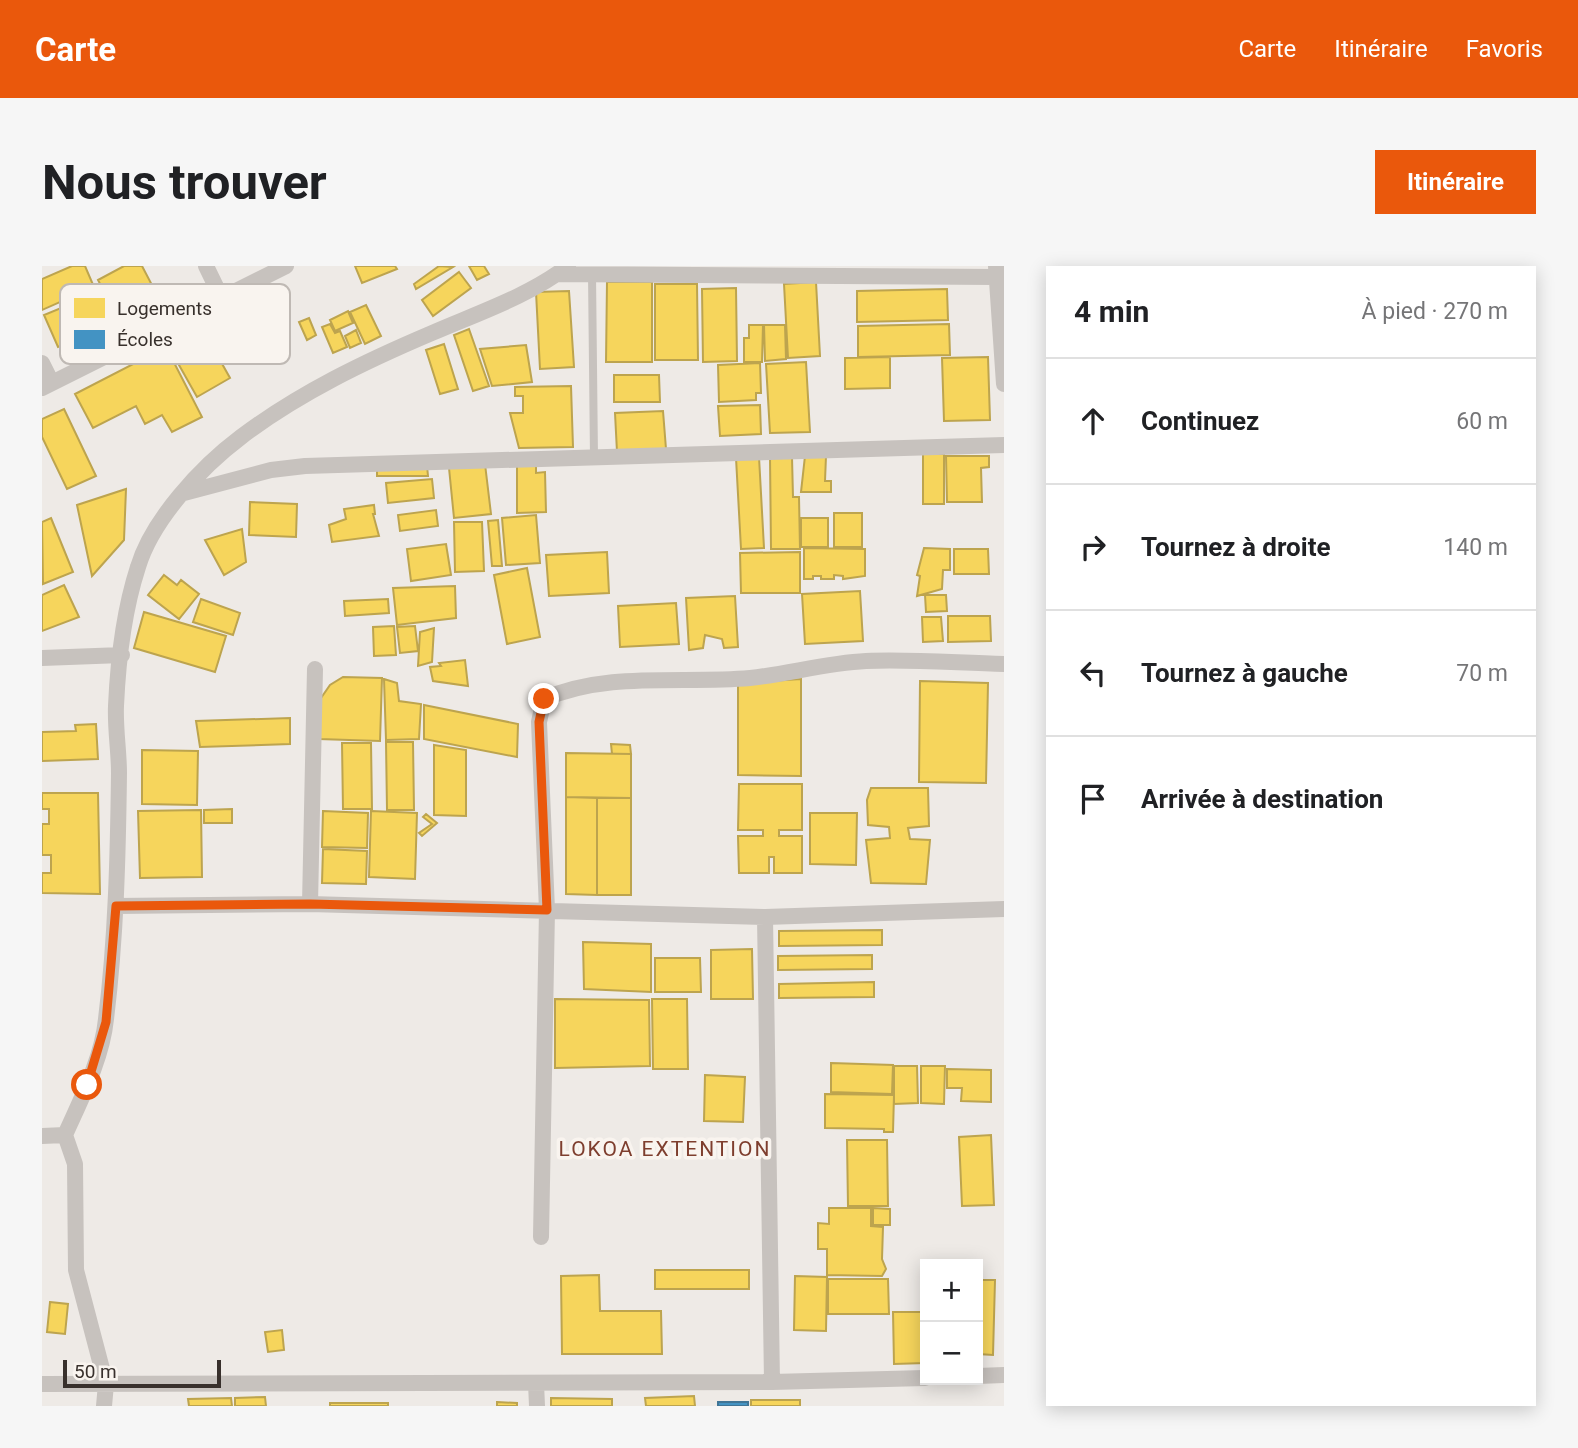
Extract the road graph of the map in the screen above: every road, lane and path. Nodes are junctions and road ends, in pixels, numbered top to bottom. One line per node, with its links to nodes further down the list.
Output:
1 (206, 266): 6 (street)
2 (286, 266): 7 (street)
3 (562, 270): 5 (street); 14 (street)
4 (996, 272): 5 (street); 10 (street)
5 (592, 274): 13 (lane)
6 (215, 284)
7 (248, 284)
8 (42, 363): 11 (street)
9 (90, 364): 11 (street)
10 (1004, 384)
11 (47, 386)
12 (1004, 445): 13 (street)
13 (594, 458): 14 (street)
14 (182, 494): 15 (street)
15 (122, 655): 16 (street); 20 (street)
16 (42, 658)
17 (1004, 664): 22 (street)
18 (315, 669): 19 (street)
19 (310, 904): 20 (street); 22 (street)
20 (116, 906): 24 (street)
21 (1004, 909): 23 (street)
22 (547, 910): 23 (street); 26 (street)
23 (765, 917): 30 (street)
24 (65, 1135): 25 (street); 33 (street)
25 (42, 1136)
26 (541, 1237)
27 (1004, 1375): 28 (street)
28 (983, 1376)
29 (920, 1378): 30 (street)
30 (772, 1382): 31 (street)
31 (536, 1383): 33 (street); 35 (street)
32 (42, 1384): 33 (street)
33 (106, 1384): 34 (street)
34 (104, 1406)
35 (537, 1406)

